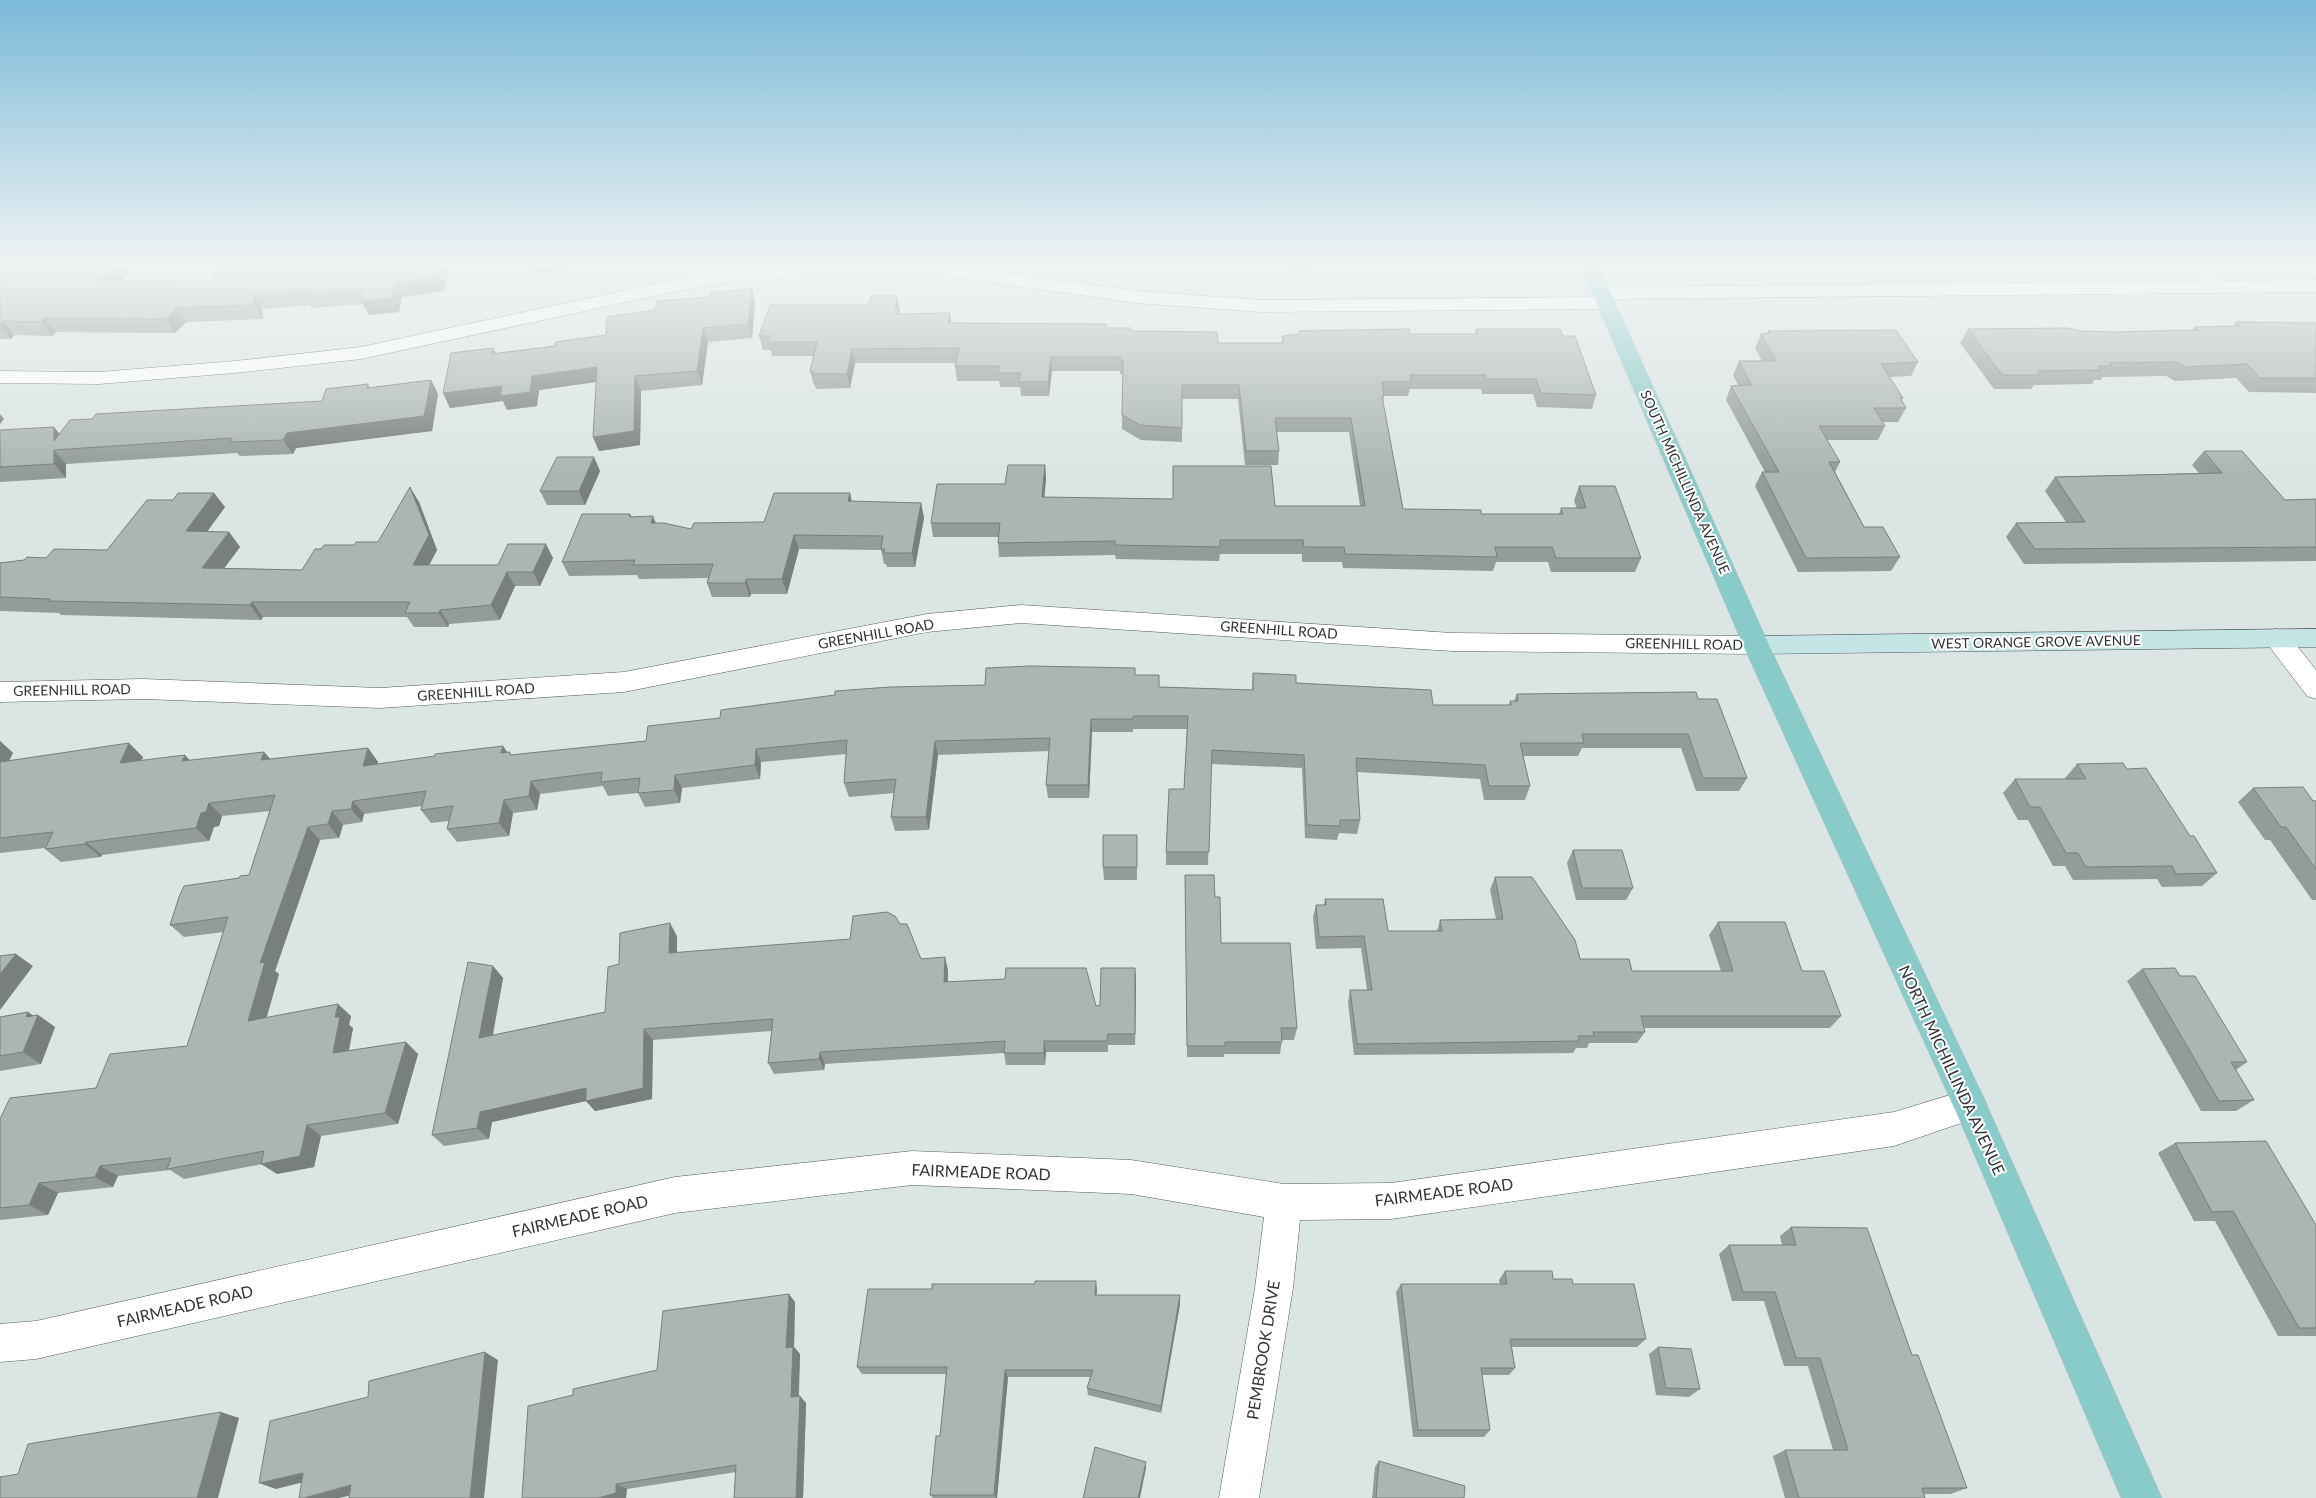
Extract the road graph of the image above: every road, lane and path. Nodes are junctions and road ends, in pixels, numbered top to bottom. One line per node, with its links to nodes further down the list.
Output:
1 (450, 334): 3 (street)
2 (1620, 334): 6 (main road, SOUTH MICHILLINDA AVENUE)
3 (0, 377)
4 (2276, 638): 5 (street, WEST ORANGE GROVE AVENUE); 6 (street, WEST ORANGE GROVE AVENUE); 7 (street)
5 (2316, 638)
6 (1756, 645): 8 (street, GREENHILL ROAD); 9 (main road, NORTH MICHILLINDA AVENUE)
7 (2316, 689)
8 (0, 692)
9 (1970, 1105): 10 (street, FAIRMEADE ROAD); 13 (main road, NORTH MICHILLINDA AVENUE)
10 (1284, 1202): 11 (street, FAIRMEADE ROAD); 12 (street, PEMBROOK DRIVE)
11 (0, 1343)
12 (1239, 1498)
13 (2142, 1498)

